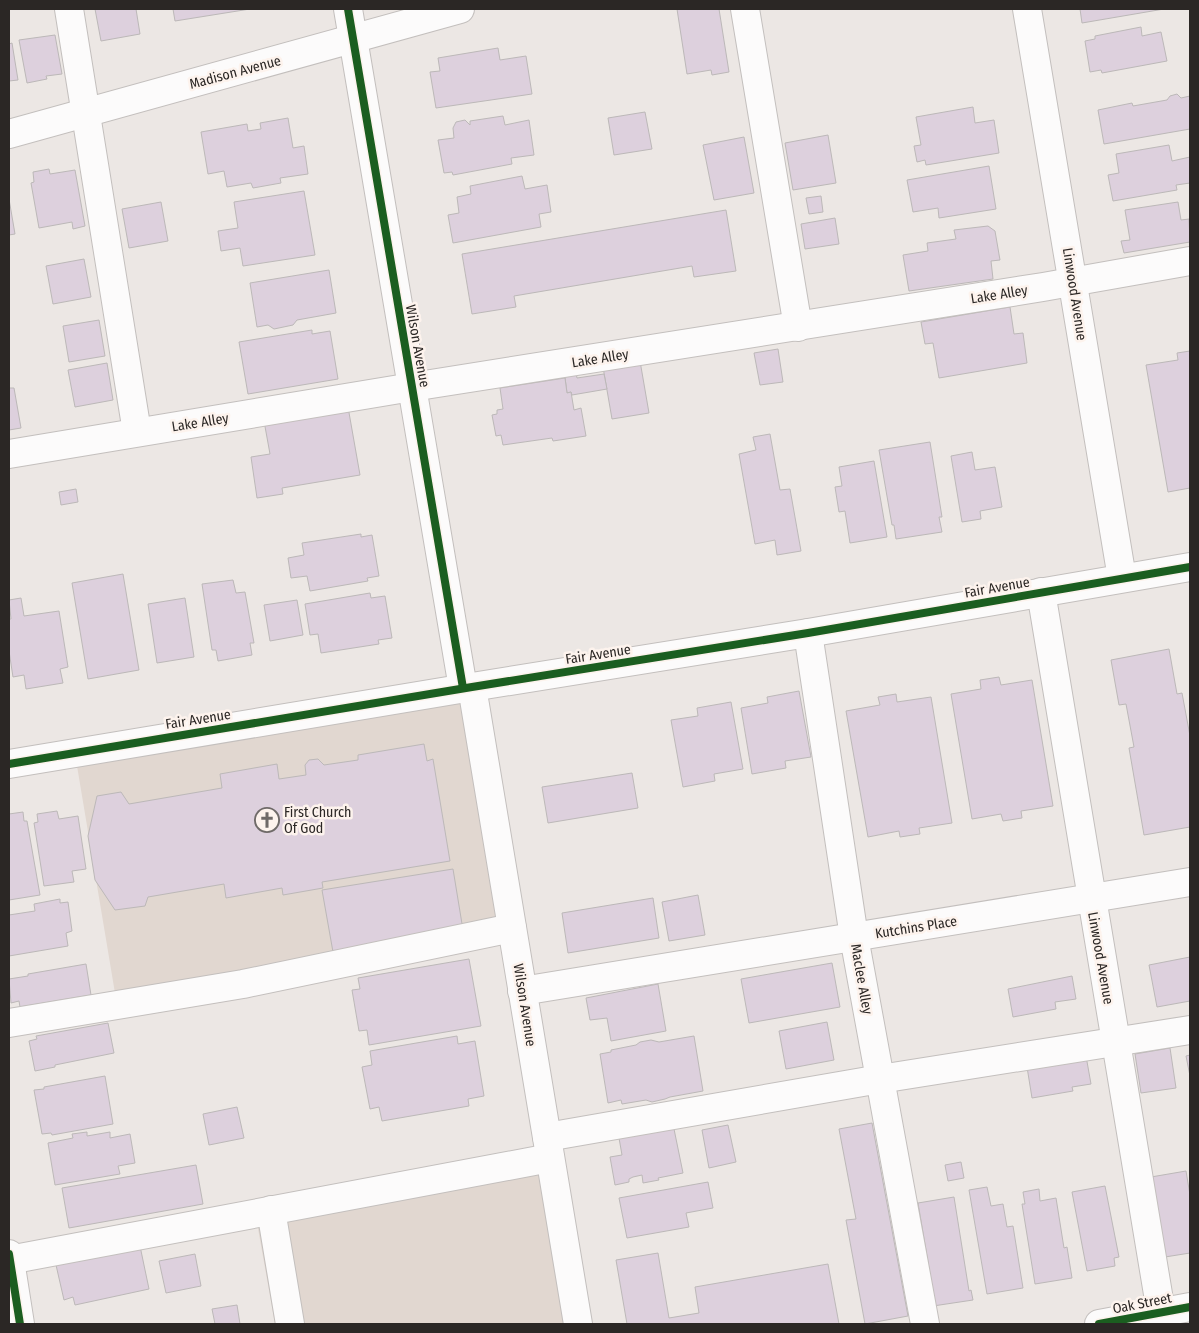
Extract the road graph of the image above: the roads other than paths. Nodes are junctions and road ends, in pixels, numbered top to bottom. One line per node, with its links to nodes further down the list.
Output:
1 (69, 9): 7 (street)
2 (348, 9): 6 (street, Wilson Avenue)
3 (460, 9): 6 (street, Madison Avenue)
4 (745, 9): 11 (street)
5 (1027, 9): 10 (street, Linwood Avenue)
6 (354, 40): 7 (street, Madison Avenue); 12 (street, Wilson Avenue)
7 (86, 111): 8 (street, Madison Avenue); 13 (street)
8 (9, 134)
9 (1190, 261): 10 (street, Lake Alley)
10 (1073, 282): 11 (street, Lake Alley); 16 (street, Linwood Avenue)
11 (798, 327): 12 (street, Lake Alley)
12 (412, 387): 13 (street, Lake Alley); 19 (street, Wilson Avenue)
13 (137, 432): 14 (street, Lake Alley)
14 (9, 454)
15 (1190, 567): 16 (street, Fair Avenue)
16 (1122, 578): 17 (street, Fair Avenue)
17 (1041, 592): 18 (street, Fair Avenue); 22 (street, Linwood Avenue)
18 (808, 633): 19 (street, Fair Avenue); 24 (street, Maclee Alley)
19 (467, 687): 20 (street, Fair Avenue); 23 (street, Wilson Avenue)
20 (9, 764)
21 (1190, 882): 22 (street, Kutchins Place)
22 (1091, 898): 24 (street, Kutchins Place); 28 (street, Linwood Avenue)
23 (512, 928): 25 (street, Wilson Avenue); 26 (street)
24 (854, 937): 25 (street, Kutchins Place); 29 (street, Maclee Alley)
25 (522, 991): 30 (street, Wilson Avenue)
26 (9, 1023)
27 (1190, 1030): 28 (street)
28 (1116, 1042): 29 (street); 34 (street, Linwood Avenue)
29 (880, 1079): 30 (street); 38 (street, Maclee Alley)
30 (549, 1147): 31 (street); 37 (street, Wilson Avenue)
31 (271, 1210): 32 (street); 36 (street)
32 (9, 1258): 35 (street)
33 (1190, 1307): 34 (street, Oak Street)
34 (1162, 1318): 39 (street, Oak Street)
35 (20, 1324)
36 (290, 1324)
37 (578, 1324)
38 (925, 1324)
39 (1099, 1324)

